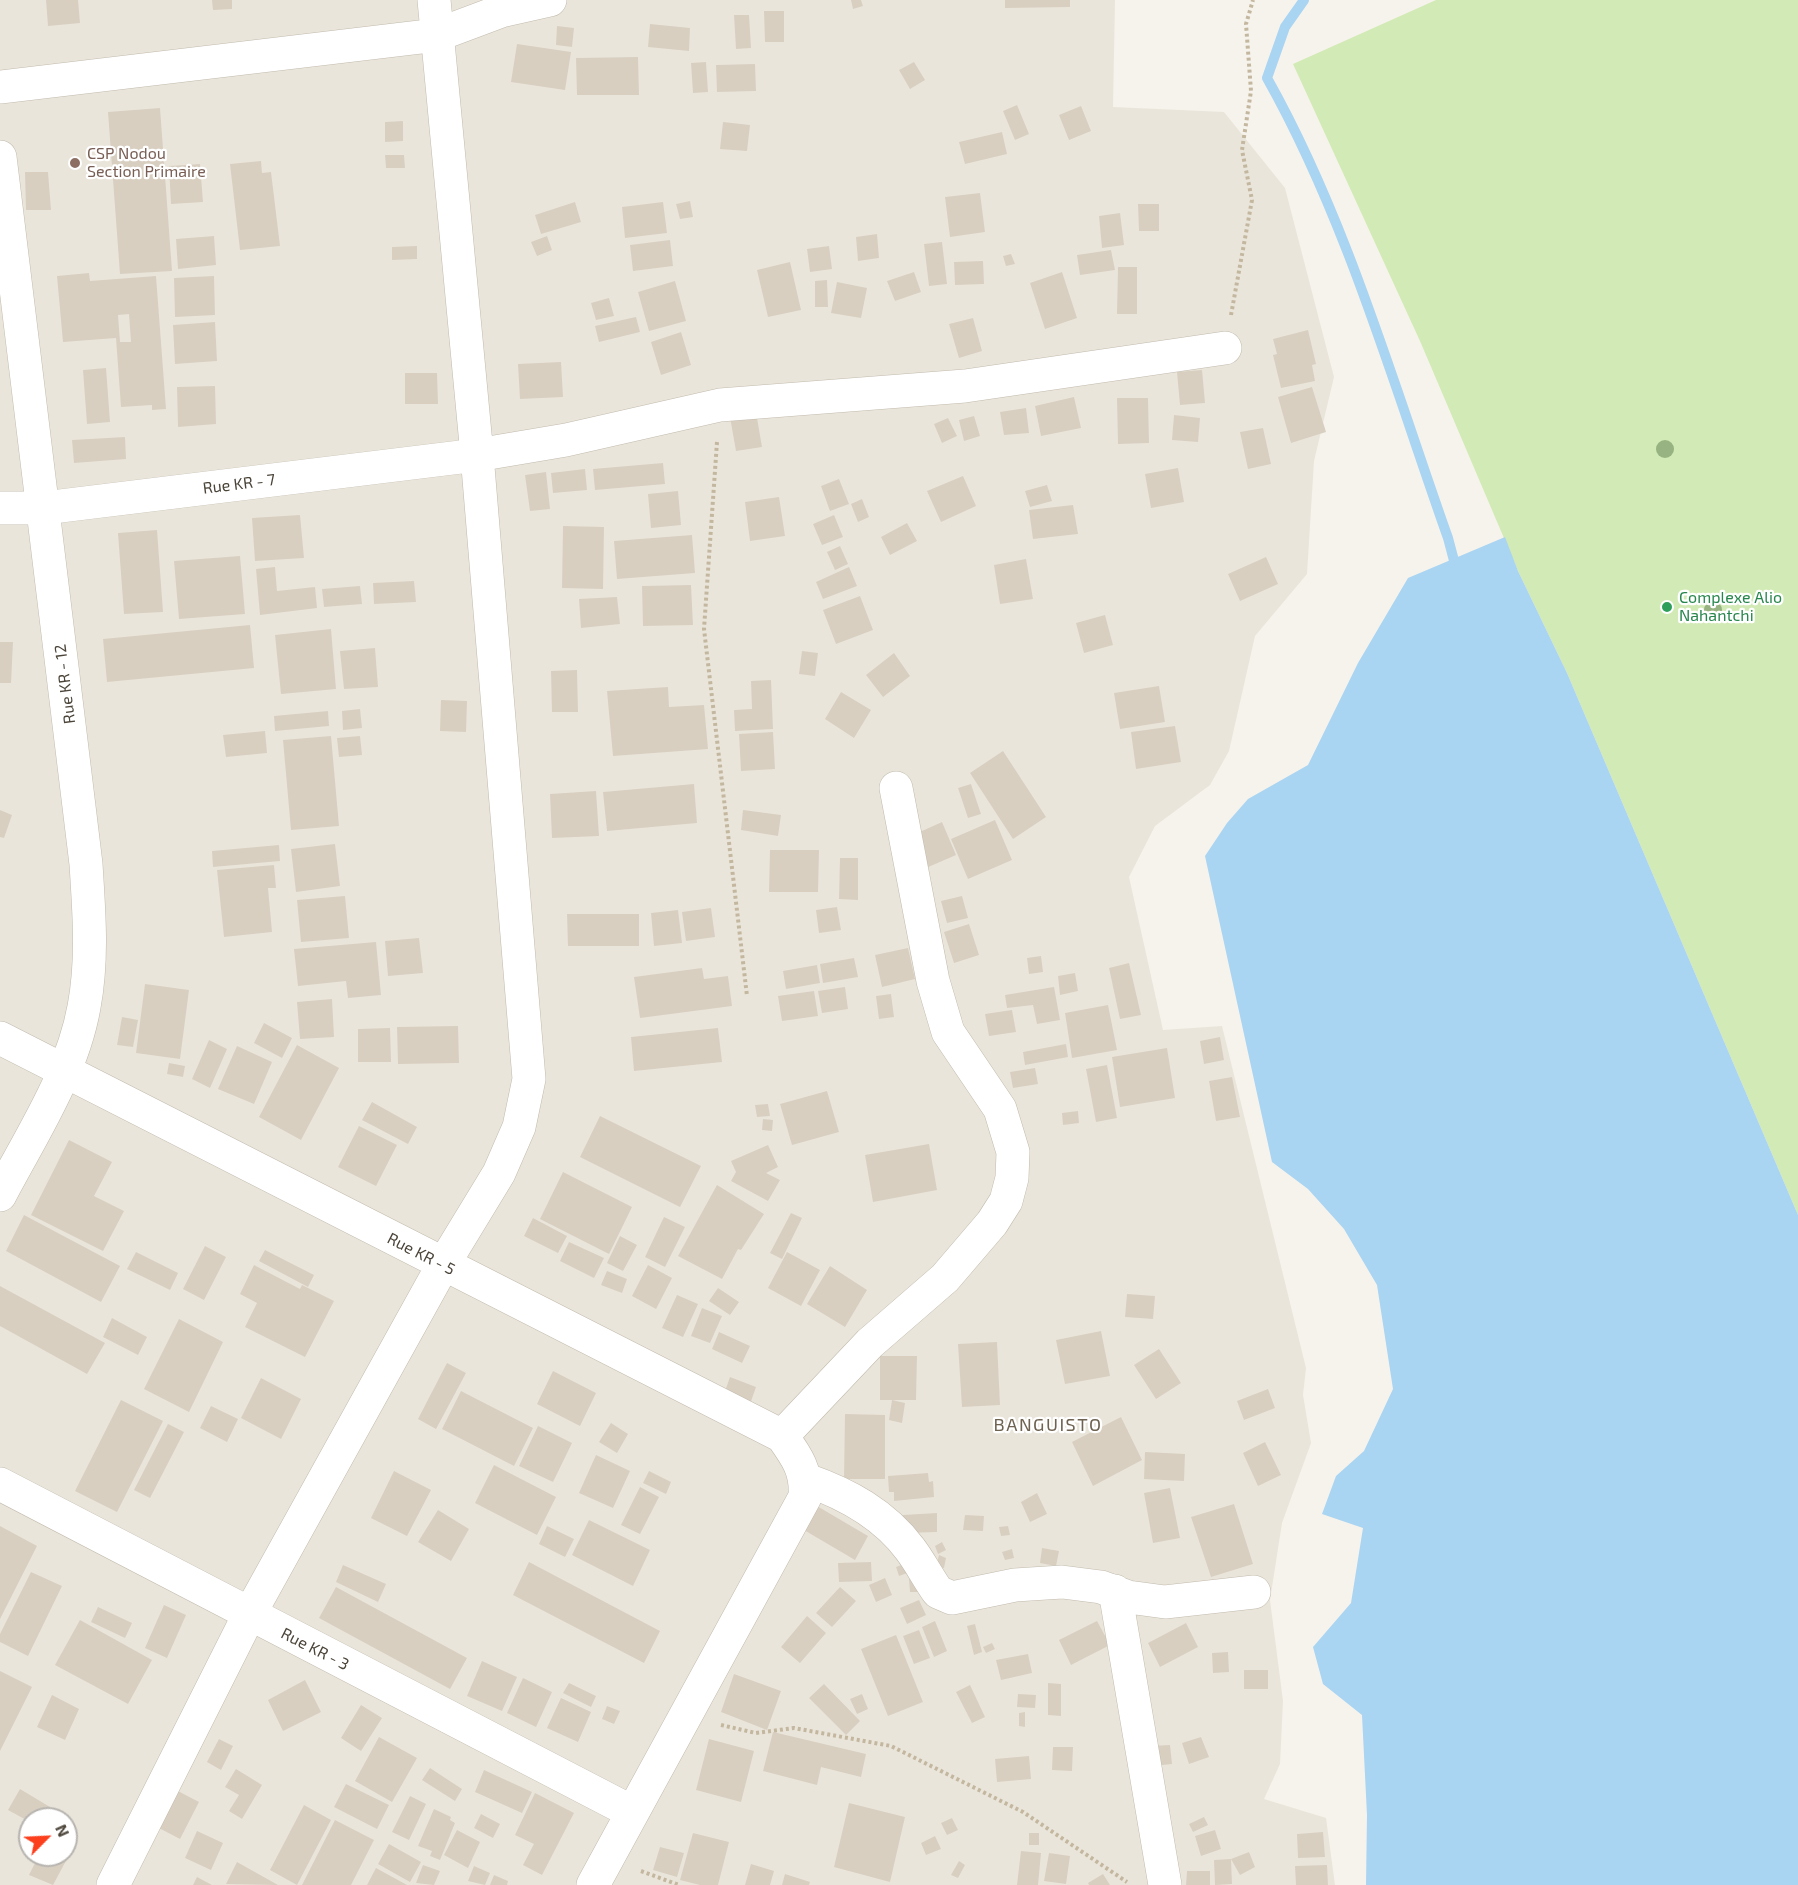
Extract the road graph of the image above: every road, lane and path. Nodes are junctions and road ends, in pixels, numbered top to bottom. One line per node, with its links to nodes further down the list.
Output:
1 (434, 0): 4 (street)
2 (550, 0): 4 (street)
3 (1253, 0): 7 (path)
4 (437, 35): 5 (street); 9 (street)
5 (0, 87)
6 (0, 157): 11 (street, Rue KR - 12)
7 (1224, 348): 8 (street, Rue KR - 7)
8 (720, 405): 9 (street, Rue KR - 7); 13 (path)
9 (477, 454): 11 (street, Rue KR - 7); 17 (street)
10 (0, 508): 11 (street, Rue KR - 7)
11 (44, 508): 15 (street, Rue KR - 12)
12 (896, 788): 18 (street)
13 (747, 996)
14 (0, 1038): 15 (street, Rue KR - 5)
15 (64, 1072): 16 (street, Rue KR - 12); 17 (street, Rue KR - 5)
16 (0, 1196)
17 (443, 1265): 18 (street, Rue KR - 5); 23 (street)
18 (782, 1436): 20 (street, Rue KR - 5)
19 (0, 1484): 23 (street, Rue KR - 3)
20 (806, 1489): 21 (street); 24 (street)
21 (1114, 1591): 22 (street); 29 (street)
22 (1254, 1592)
23 (249, 1616): 25 (street, Rue KR - 3); 26 (street)
24 (683, 1716): 25 (street); 28 (path)
25 (632, 1812): 27 (street)
26 (113, 1885)
27 (593, 1885)
28 (1132, 1885)
29 (1165, 1885)

